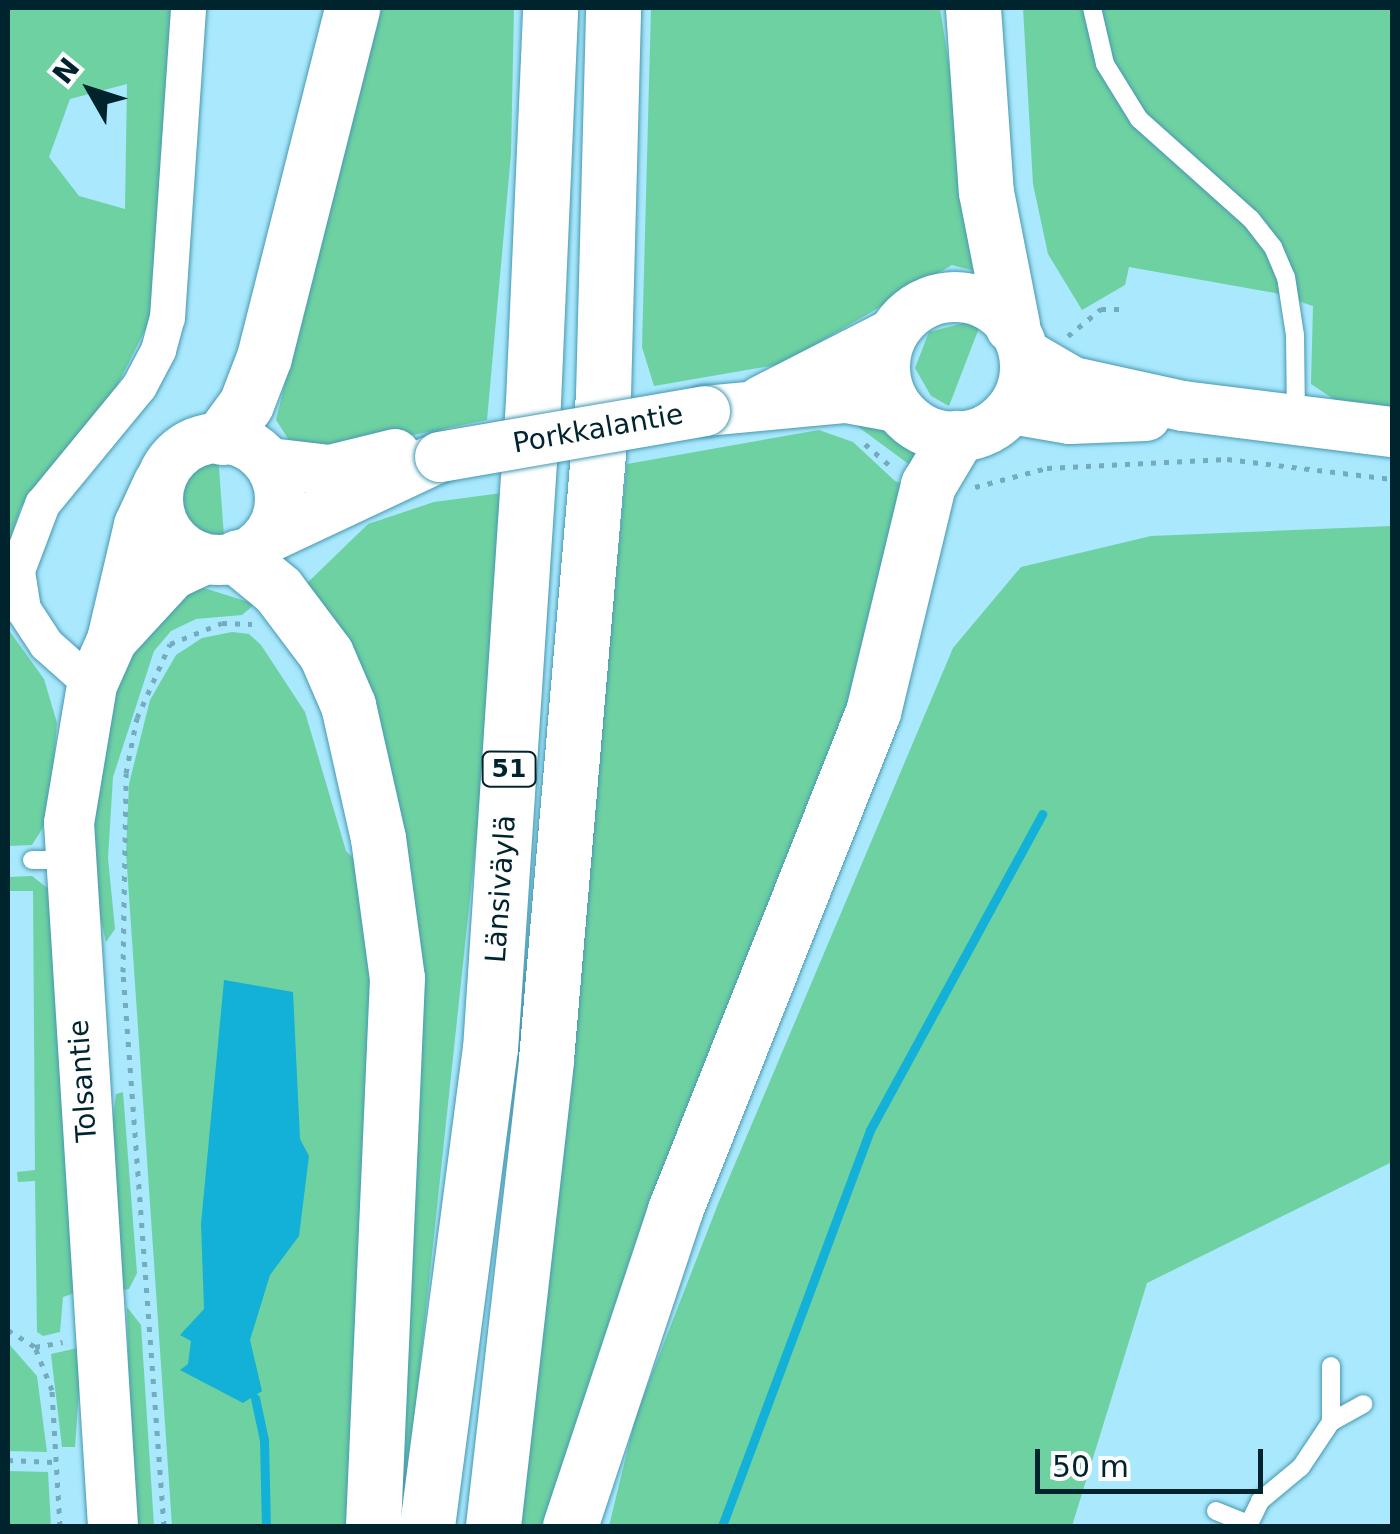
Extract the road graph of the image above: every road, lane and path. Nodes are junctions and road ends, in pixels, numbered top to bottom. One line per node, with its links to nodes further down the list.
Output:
1 (188, 8): 26 (street)
2 (352, 8): 16 (highway)
3 (550, 8): 39 (highway, Länsiväylä / 51)
4 (613, 8): 40 (highway, 51)
5 (973, 8): 9 (highway)
6 (1092, 8): 14 (lane)
7 (1120, 309): 9 (path)
8 (892, 334): 9 (street); 10 (street, Porkkalantie); 12 (street)
9 (1034, 339): 11 (street); 13 (street)
10 (756, 404): 12 (street, Porkkalantie); 19 (street, Porkkalantie, bridge)
11 (1183, 406): 13 (street); 14 (street)
12 (896, 408): 17 (street)
13 (1012, 409): 17 (street)
14 (1296, 420): 15 (street)
15 (1392, 432)
16 (222, 436): 20 (street); 22 (street)
17 (956, 438): 23 (highway)
18 (858, 439): 23 (path)
19 (440, 456): 20 (street, Porkkalantie); 24 (street, Porkkalantie)
20 (270, 463): 24 (street)
21 (1392, 479): 23 (path)
22 (159, 482): 24 (street); 25 (street, Tolsantie)
23 (928, 485): 41 (highway)
24 (247, 561): 25 (street, Tolsantie); 37 (path); 38 (highway)
25 (112, 640): 26 (street, Tolsantie)
26 (92, 686): 36 (street, Tolsantie)
27 (8, 1330): 28 (path)
28 (34, 1348)
29 (1331, 1366): 31 (lane)
30 (1363, 1404): 31 (lane)
31 (1331, 1422): 35 (lane)
32 (8, 1460): 33 (path)
33 (56, 1462)
34 (1216, 1511): 35 (lane)
35 (1248, 1525)
36 (112, 1526)
37 (164, 1526)
38 (374, 1526)
39 (427, 1526)
40 (492, 1526)
41 (570, 1526)

